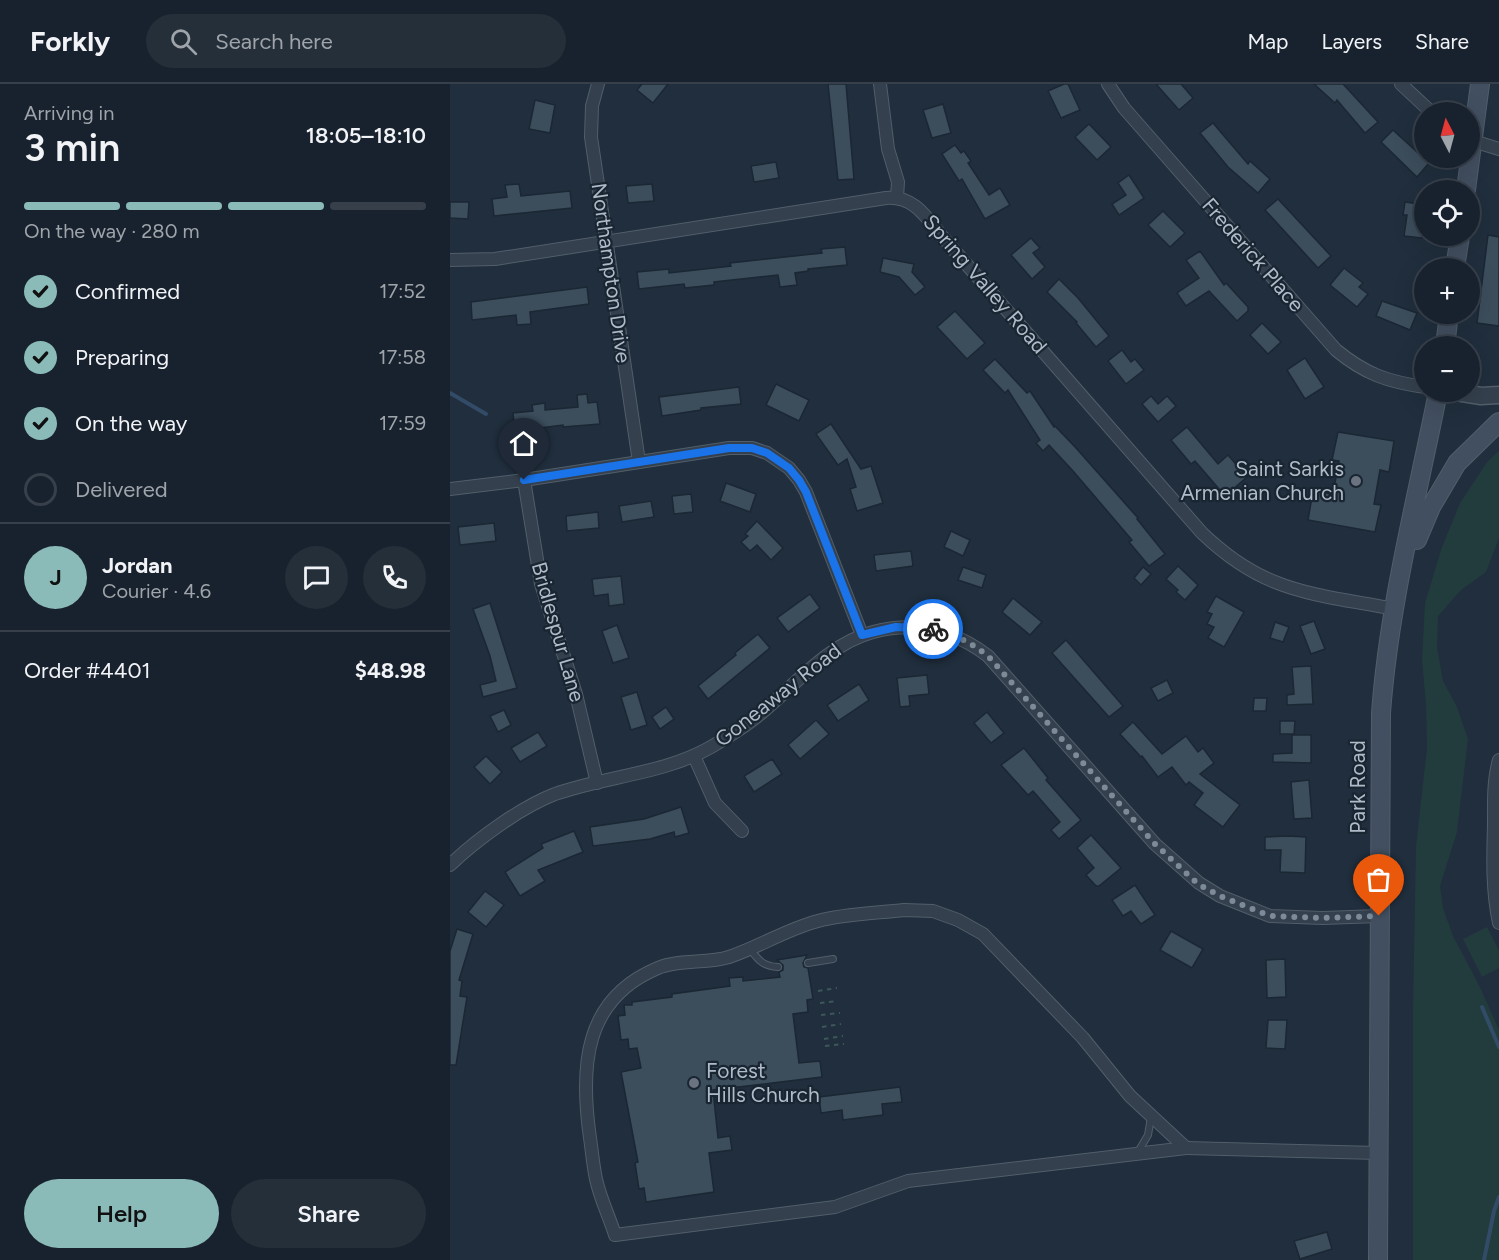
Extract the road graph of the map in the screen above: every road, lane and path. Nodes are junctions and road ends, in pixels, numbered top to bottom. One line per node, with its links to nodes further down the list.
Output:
1 (598, 84): 11 (street, Northampton Drive)
2 (879, 84): 10 (street)
3 (1108, 84): 13 (street, Frederick Place)
4 (1401, 84): 6 (street)
5 (1480, 84): 7 (main road)
6 (1420, 102)
7 (1477, 102)
8 (1480, 144): 9 (street)
9 (1499, 149)
10 (897, 197): 11 (street); 22 (street, Spring Valley Road)
11 (606, 243): 12 (street); 18 (street, Northampton Drive)
12 (450, 260)
13 (1414, 385)
14 (1499, 395): 15 (street)
15 (1480, 396)
16 (1436, 402): 21 (main road, Park Road)
17 (1499, 422): 21 (main road)
18 (639, 462): 19 (street); 23 (street)
19 (524, 480): 20 (street); 26 (street, Bridlespur Lane)
20 (450, 489)
21 (1399, 584): 22 (main road, Park Road)
22 (1394, 609): 29 (main road, Park Road)
23 (862, 635): 24 (street, Goneaway Road); 29 (street, Goneaway Road)
24 (694, 756): 26 (street, Goneaway Road); 27 (street)
25 (1499, 760): 30 (street)
26 (597, 783): 28 (street, Goneaway Road)
27 (742, 831)
28 (450, 865)
29 (1379, 916): 49 (main road, Park Road)
30 (1499, 923)
31 (750, 948): 34 (lane); 47 (street); 50 (street)
32 (833, 959): 33 (lane)
33 (808, 963)
34 (778, 967)
35 (837, 988): 36 (path)
36 (818, 991)
37 (838, 1001): 38 (path)
38 (820, 1003)
39 (840, 1013): 40 (path)
40 (821, 1015)
41 (841, 1024): 42 (path)
42 (822, 1027)
43 (843, 1036): 44 (path)
44 (824, 1039)
45 (844, 1044): 46 (path)
46 (825, 1046)
47 (1151, 1116): 48 (street); 50 (lane)
48 (1186, 1148): 49 (street); 50 (street)
49 (1378, 1153): 51 (main road, Park Road)
50 (1135, 1155)
51 (1378, 1260)

